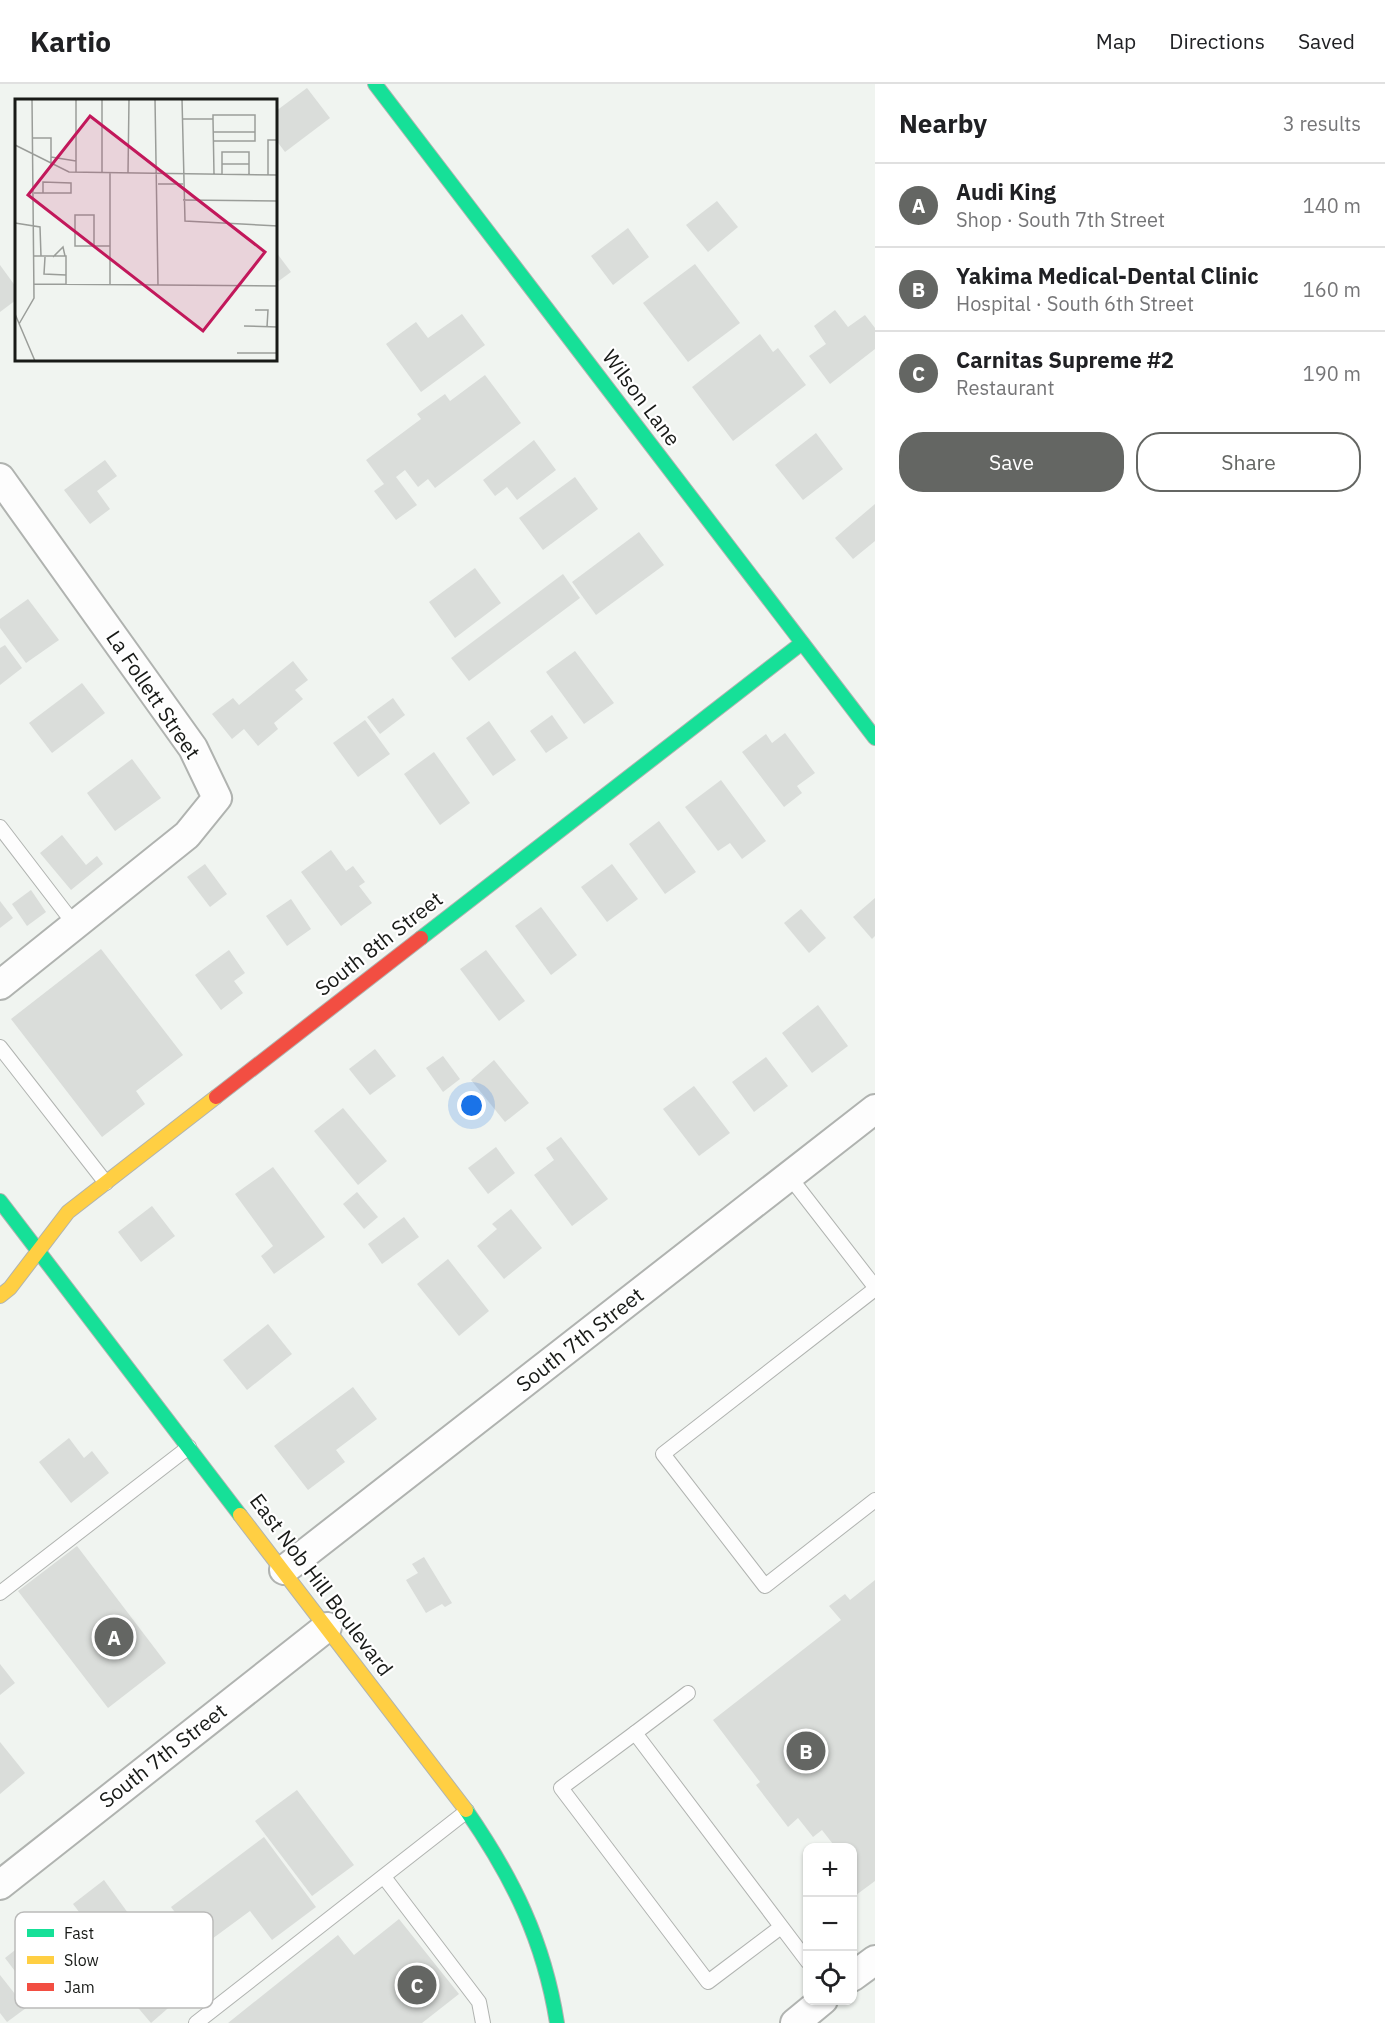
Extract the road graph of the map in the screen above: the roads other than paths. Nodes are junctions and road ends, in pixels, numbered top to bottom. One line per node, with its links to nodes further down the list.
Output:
1 (375, 84): 3 (street, Wilson Lane)
2 (0, 478): 6 (street, La Follett Street)
3 (802, 643): 4 (street, Wilson Lane); 11 (street, South 8th Street)
4 (875, 738)
5 (0, 827): 6 (lane)
6 (75, 925): 7 (street, La Follett Street)
7 (0, 985)
8 (0, 1047): 11 (lane)
9 (875, 1109): 10 (street, South 7th Street)
10 (789, 1176): 14 (lane); 18 (street, South 7th Street)
11 (106, 1183): 13 (street, South 8th Street)
12 (0, 1201): 13 (street, East Nob Hill Boulevard)
13 (39, 1251): 15 (street, South 8th Street); 16 (street, East Nob Hill Boulevard)
14 (875, 1288): 17 (lane)
15 (0, 1296)
16 (189, 1447): 18 (street, East Nob Hill Boulevard); 19 (lane)
17 (875, 1500)
18 (284, 1570): 20 (street, East Nob Hill Boulevard)
19 (0, 1593)
20 (327, 1628): 23 (street, East Nob Hill Boulevard); 25 (street, South 7th Street)
21 (688, 1693): 22 (lane)
22 (635, 1733): 26 (lane); 26 (lane)
23 (467, 1811): 24 (lane); 31 (street, East Nob Hill Boulevard)
24 (384, 1876): 32 (lane); 33 (lane)
25 (0, 1885)
26 (781, 1927): 27 (lane)
27 (803, 1957)
28 (875, 1960): 29 (street)
29 (857, 1973)
30 (818, 2005): 34 (street)
31 (555, 2022)
32 (196, 2023)
33 (483, 2023)
34 (795, 2023)

